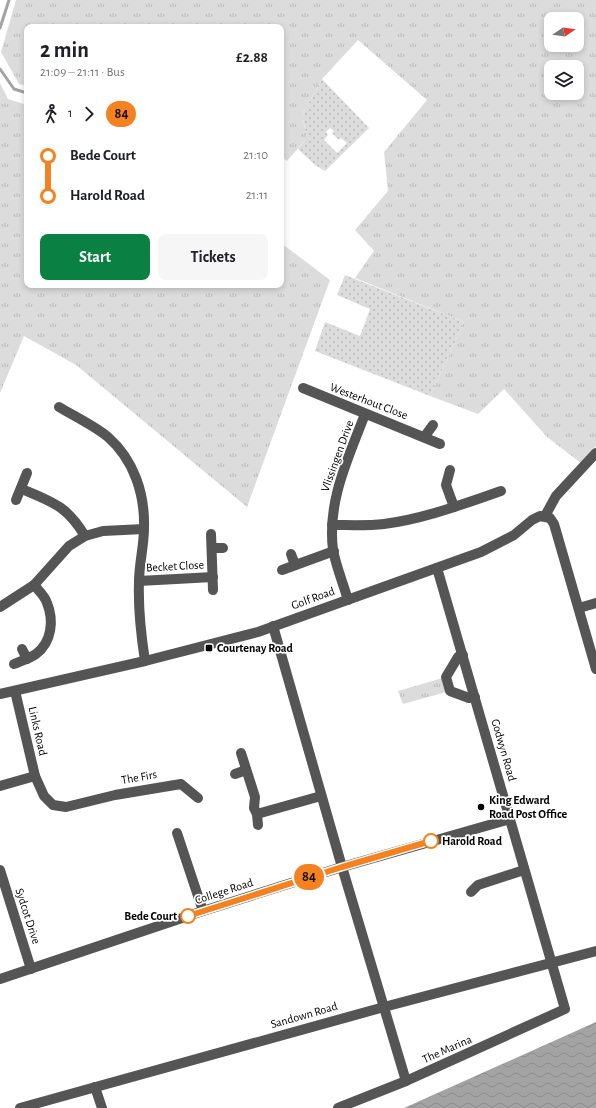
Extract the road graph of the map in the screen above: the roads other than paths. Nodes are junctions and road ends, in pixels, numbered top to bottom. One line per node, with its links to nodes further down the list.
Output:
1 (303, 388): 3 (street, Westerhout Close)
2 (59, 407): 16 (street)
3 (365, 414): 5 (street, Westerhout Close); 15 (street, Vlissingen Drive)
4 (433, 425): 5 (street)
5 (425, 436): 6 (street, Westerhout Close)
6 (440, 444)
7 (596, 453): 14 (street)
8 (450, 470): 13 (street)
9 (27, 473): 10 (street)
10 (22, 489): 12 (street); 18 (street)
11 (501, 492): 13 (street)
12 (16, 500)
13 (454, 507): 15 (street)
14 (545, 516): 24 (street, Golf Road); 33 (street)
15 (332, 525): 21 (street, Vlissingen Drive)
16 (144, 529): 18 (street); 27 (street)
17 (211, 534): 19 (street, Becket Close)
18 (85, 536): 28 (street)
19 (212, 548): 20 (street, Becket Close); 26 (street, Becket Close)
20 (223, 548)
21 (334, 551): 23 (street); 30 (street, Vlissingen Drive)
22 (291, 554): 23 (street)
23 (295, 565): 25 (street)
24 (437, 568): 30 (street, Golf Road); 36 (street, Godwyn Road)
25 (282, 570)
26 (213, 577): 27 (street, Becket Close); 29 (street, Becket Close)
27 (139, 581): 38 (street)
28 (34, 585): 32 (street); 37 (street)
29 (214, 590)
30 (348, 600): 34 (street, Golf Road)
31 (596, 603): 33 (street)
32 (0, 606)
33 (579, 608): 40 (street)
34 (273, 626): 38 (street, Golf Road); 49 (street)
35 (22, 649): 37 (street)
36 (463, 655): 43 (street, Godwyn Road); 43 (street)
37 (27, 658): 39 (street)
38 (145, 661): 41 (street, Golf Road)
39 (14, 664)
40 (596, 669)
41 (15, 691): 42 (street, Golf Road); 47 (street, Links Road)
42 (0, 694)
43 (475, 697): 53 (street, Godwyn Road)
44 (241, 753): 45 (street)
45 (246, 770): 46 (street); 52 (street)
46 (235, 774)
47 (35, 776): 48 (street); 51 (street, Links Road)
48 (0, 786)
49 (321, 796): 52 (street); 56 (street)
50 (198, 798): 51 (street, The Firs)
51 (80, 805)
52 (257, 814): 54 (street)
53 (510, 819): 56 (street, College Road); 58 (street, Godwyn Road)
54 (258, 825)
55 (177, 833): 60 (street)
56 (342, 867): 60 (street, College Road); 65 (street)
57 (0, 870): 63 (street, Sydcot Drive)
58 (524, 870): 59 (street); 62 (street, Godwyn Road)
59 (471, 892)
60 (203, 911): 63 (street, College Road)
61 (596, 951): 62 (street, Sandown Road)
62 (552, 964): 65 (street, Sandown Road); 66 (street, Godwyn Road)
63 (31, 969): 64 (street, College Road)
64 (0, 979)
65 (384, 1007): 67 (street); 68 (street, Sandown Road)
66 (565, 1009): 67 (street, The Marina)
67 (406, 1082): 72 (street, The Marina)
68 (95, 1087): 69 (street, Sandown Road); 71 (street)
69 (32, 1106): 70 (street, Sandown Road)
70 (20, 1108)
71 (102, 1108)
72 (338, 1108)

